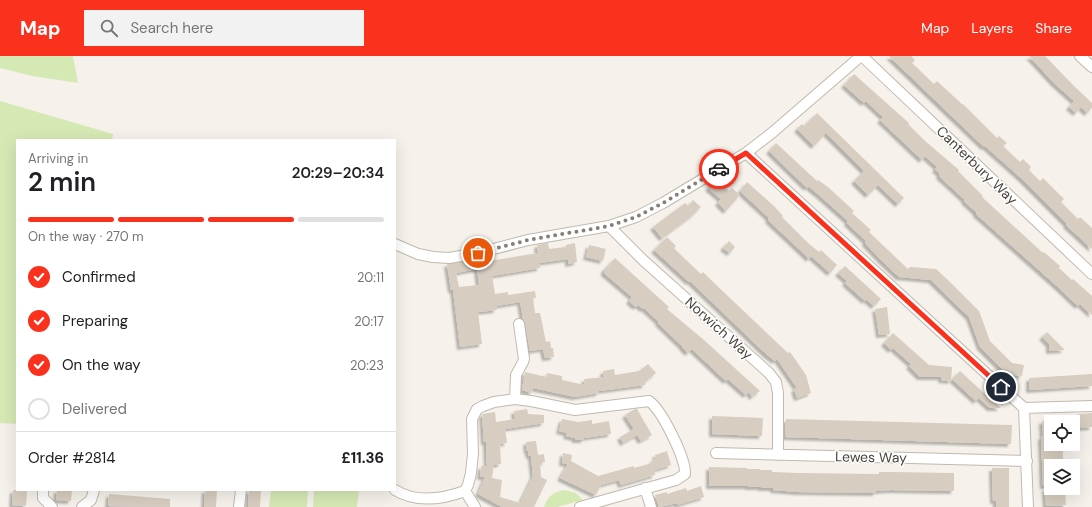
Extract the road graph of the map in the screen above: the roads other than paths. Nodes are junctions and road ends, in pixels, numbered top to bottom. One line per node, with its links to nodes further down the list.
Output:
1 (862, 56): 4 (street); 7 (street, Canterbury Way)
2 (1080, 56): 3 (street)
3 (1092, 67)
4 (746, 153): 5 (street); 11 (street)
5 (609, 226): 6 (street); 13 (street, Norwich Way)
6 (396, 244)
7 (1092, 274)
8 (519, 324): 9 (street)
9 (515, 399): 15 (street); 20 (street)
10 (1092, 406): 11 (street)
11 (1024, 408): 14 (street)
12 (716, 453): 13 (street, Lewes Way)
13 (778, 455): 14 (street, Lewes Way)
14 (1027, 461): 27 (street)
15 (645, 488): 25 (street); 26 (street)
16 (396, 490): 20 (street)
17 (44, 491): 21 (street)
18 (94, 491): 22 (street)
19 (240, 491): 23 (street)
20 (465, 491): 24 (street)
21 (52, 507)
22 (82, 507)
23 (239, 507)
24 (475, 507)
25 (580, 507)
26 (651, 507)
27 (1028, 507)

